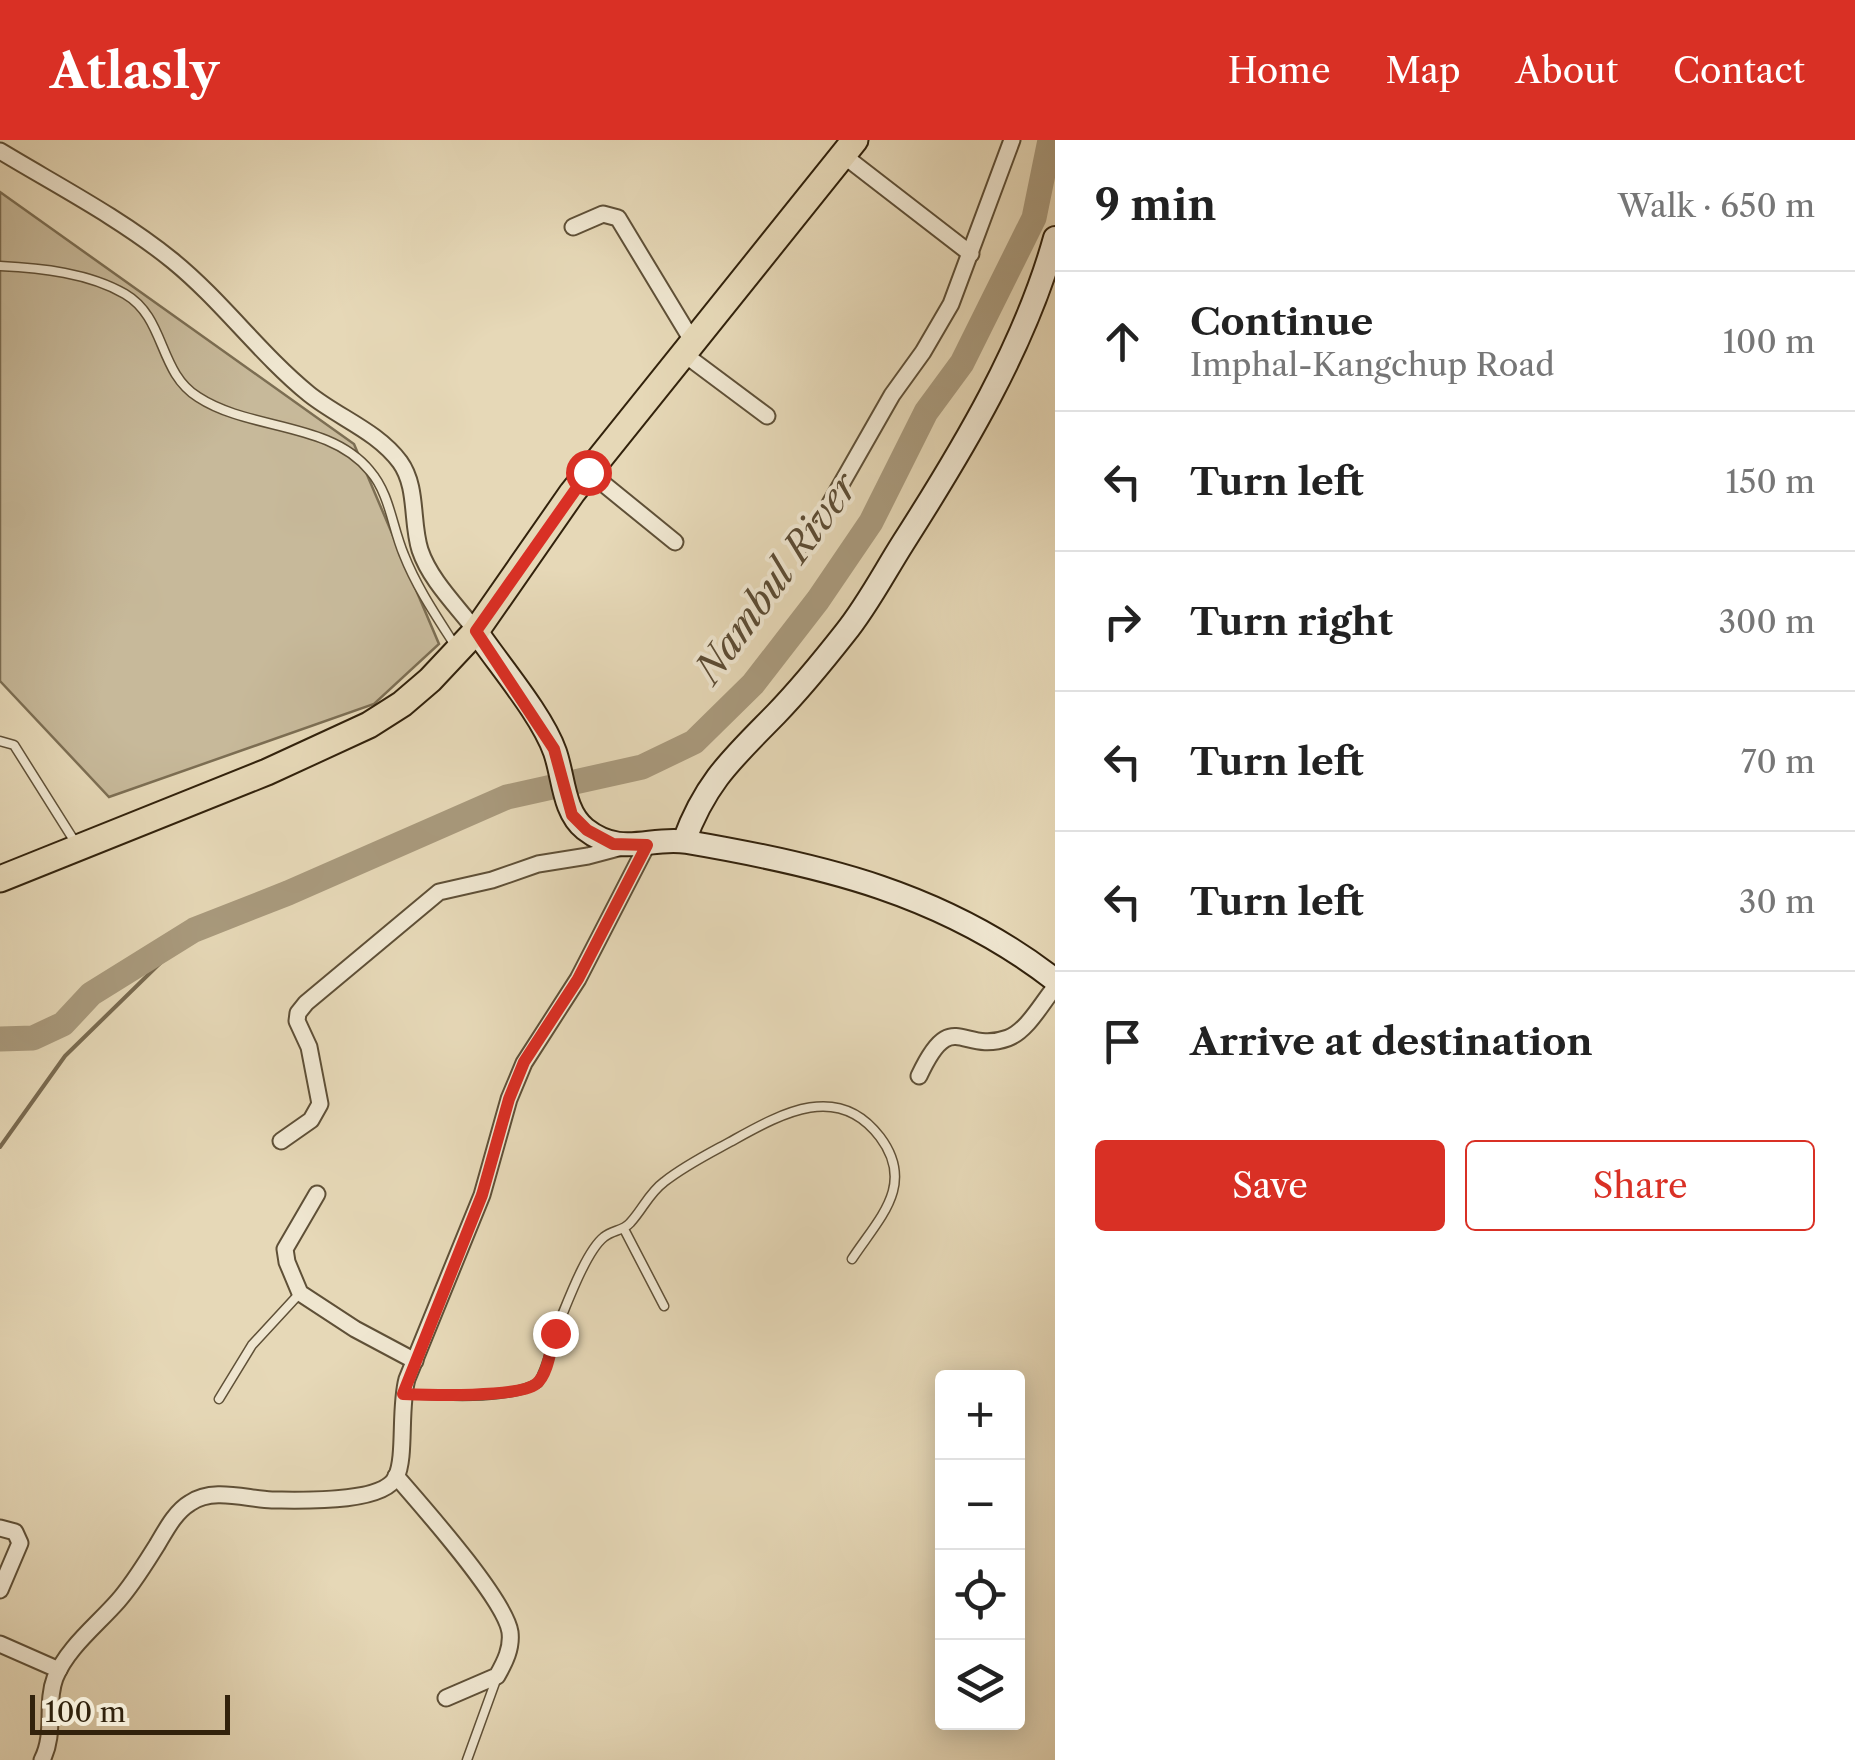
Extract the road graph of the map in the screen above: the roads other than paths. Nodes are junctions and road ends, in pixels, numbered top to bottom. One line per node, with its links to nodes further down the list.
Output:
1 (1012, 140): 6 (street)
2 (849, 147): 6 (street); 8 (main road)
3 (0, 151): 13 (street)
4 (573, 227): 8 (street)
5 (1055, 238): 15 (street)
6 (971, 254): 12 (street)
7 (0, 266): 13 (lane)
8 (688, 348): 9 (street); 10 (main road)
9 (767, 416)
10 (588, 472): 11 (street); 13 (main road)
11 (676, 542)
12 (808, 544)
13 (467, 641): 16 (street); 17 (main road)
14 (0, 740): 17 (lane)
15 (684, 841): 16 (street); 19 (street)
16 (636, 845): 21 (street); 27 (street)
17 (79, 849): 18 (main road)
18 (0, 879)
19 (1055, 983): 20 (street)
20 (919, 1076)
21 (281, 1141)
22 (317, 1194): 25 (street)
23 (624, 1228): 24 (lane); 26 (lane); 28 (lane)
24 (852, 1259)
25 (300, 1293): 27 (street); 29 (lane)
26 (664, 1306)
27 (415, 1361): 28 (street)
28 (403, 1394): 30 (street)
29 (219, 1399)
30 (396, 1476): 34 (street); 35 (street)
31 (0, 1528): 32 (street)
32 (0, 1590)
33 (0, 1644): 34 (street)
34 (59, 1670): 37 (street)
35 (497, 1676): 36 (street); 38 (lane)
36 (446, 1698)
37 (42, 1760)
38 (467, 1760)

